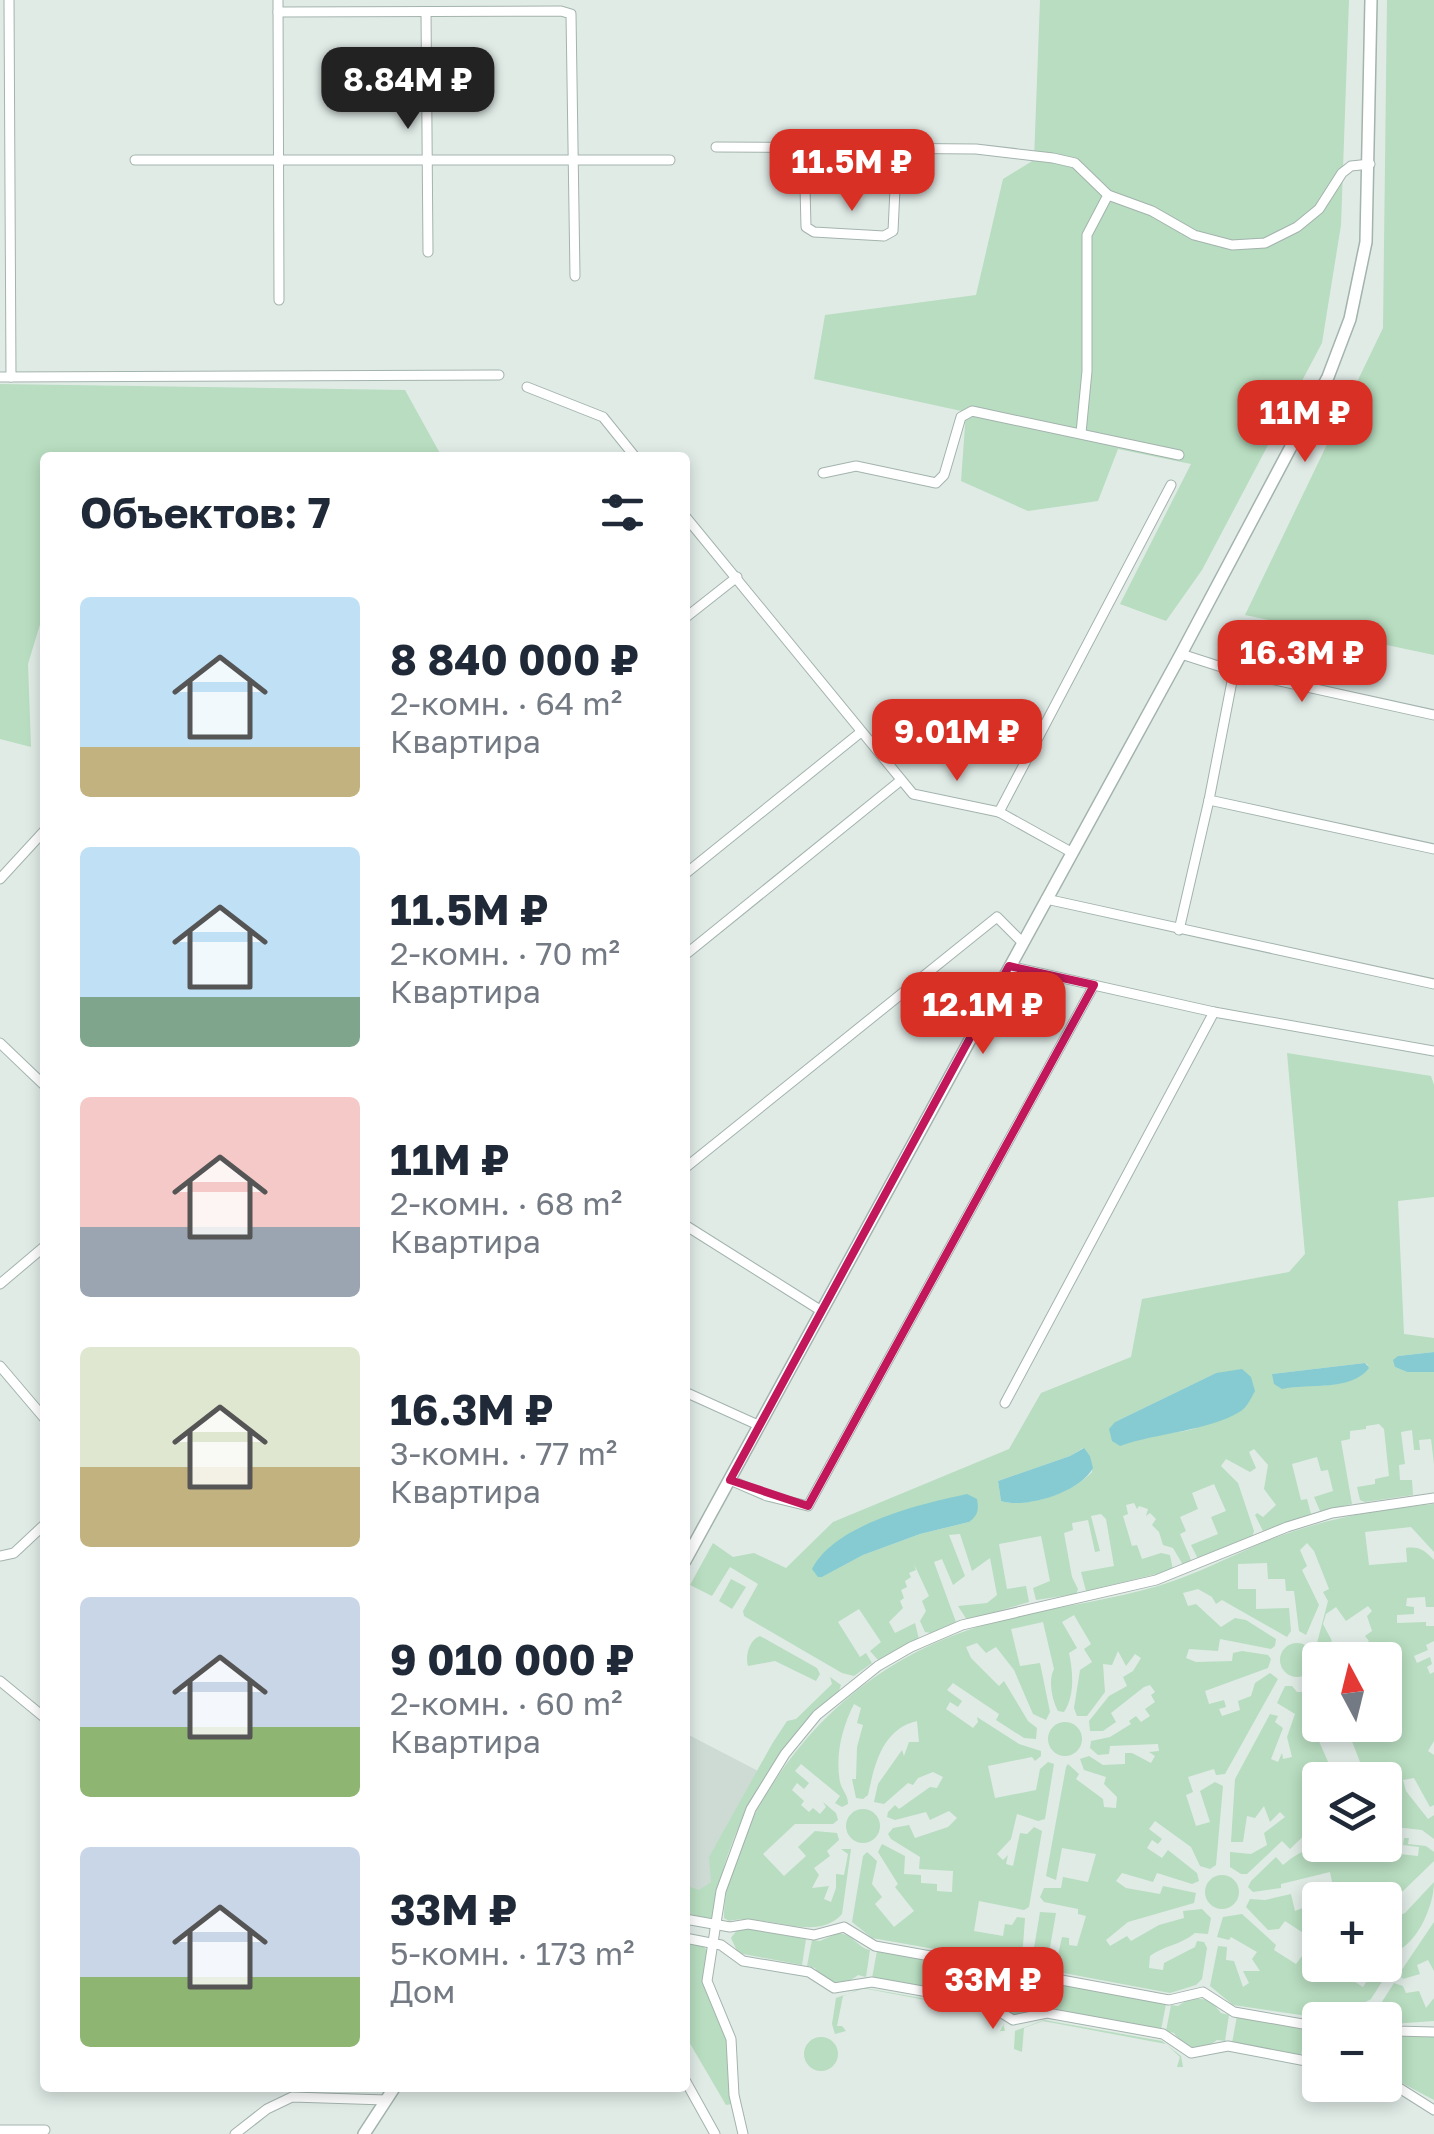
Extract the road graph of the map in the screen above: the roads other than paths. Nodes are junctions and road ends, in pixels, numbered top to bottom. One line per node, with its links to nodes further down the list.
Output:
1 (9, 0): 20 (street)
2 (278, 0): 4 (street)
3 (1370, 0): 14 (street)
4 (278, 12): 5 (street); 13 (street)
5 (426, 12): 11 (street); 12 (street)
6 (716, 146): 7 (street)
7 (804, 147): 8 (street); 8 (street)
8 (897, 147): 15 (street)
9 (135, 160): 13 (street)
10 (670, 160): 12 (street)
11 (428, 161): 12 (street); 13 (street); 16 (street)
12 (574, 161): 17 (street)
13 (279, 162): 18 (street)
14 (1370, 164): 15 (street); 30 (street)
15 (1108, 195): 22 (street)
16 (428, 252)
17 (575, 276)
18 (279, 300)
19 (499, 375): 20 (street)
20 (6, 377)
21 (527, 387): 23 (street)
22 (1082, 433): 24 (street); 25 (street)
23 (631, 452)
24 (1179, 455)
25 (824, 473)
26 (1171, 485): 36 (street)
27 (690, 522): 28 (street)
28 (736, 577): 29 (street); 33 (street)
29 (690, 614)
30 (1180, 654): 31 (street); 39 (street)
31 (1234, 671): 32 (street); 35 (street)
32 (1434, 714)
33 (861, 732): 34 (street); 40 (street)
34 (900, 781): 36 (street); 45 (street)
35 (1209, 800): 38 (street); 43 (street)
36 (999, 812): 39 (street)
37 (40, 835): 41 (street)
38 (1434, 849)
39 (1071, 852): 42 (street)
40 (690, 870)
41 (0, 879)
42 (1046, 899): 43 (street); 44 (street)
43 (1179, 930): 47 (street)
44 (1021, 941): 46 (street); 53 (street)
45 (690, 950)
46 (1009, 966): 48 (street); 57 (street)
47 (1434, 984)
48 (1094, 985): 49 (street); 63 (street)
49 (1214, 1012): 51 (street); 60 (street)
50 (0, 1043): 52 (street)
51 (1434, 1051)
52 (40, 1081)
53 (690, 1164)
54 (690, 1228): 57 (street)
55 (40, 1250): 56 (street)
56 (0, 1284)
57 (820, 1310): 62 (street)
58 (0, 1366): 61 (street)
59 (690, 1397): 62 (street)
60 (1005, 1402)
61 (40, 1413)
62 (758, 1426): 63 (street)
63 (730, 1480): 66 (street)
64 (1434, 1498): 71 (street)
65 (40, 1529): 67 (street)
66 (690, 1552)
67 (0, 1556)
68 (0, 1680): 69 (street)
69 (40, 1714)
70 (690, 1920): 71 (street)
71 (716, 1924): 73 (street); 74 (street)
72 (690, 1939): 73 (street)
73 (713, 1943): 77 (street); 88 (street)
74 (1302, 2024)
75 (1434, 2030): 76 (street)
76 (1402, 2032)
77 (1302, 2060)
78 (1402, 2088): 82 (street)
79 (690, 2089): 87 (street)
80 (391, 2092): 81 (street)
81 (386, 2100): 85 (street); 86 (street)
82 (1432, 2106)
83 (0, 2130): 84 (street)
84 (45, 2130)
85 (234, 2134)
86 (364, 2134)
87 (714, 2134)
88 (744, 2134)

